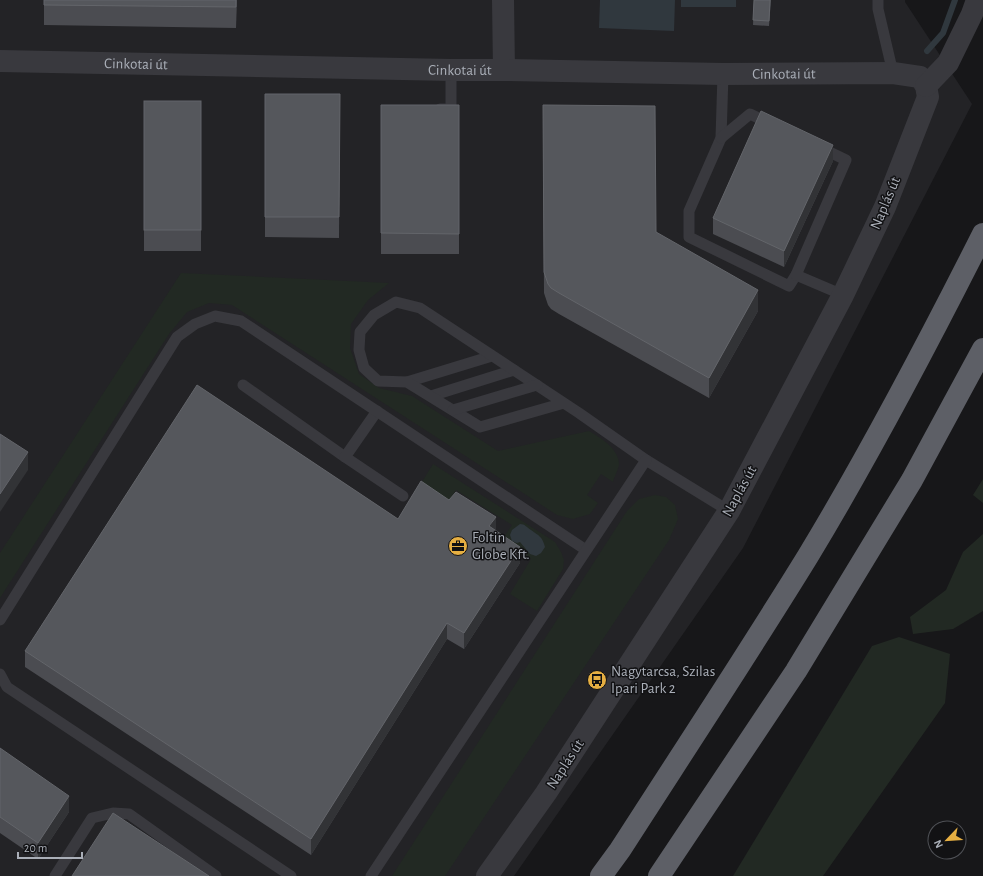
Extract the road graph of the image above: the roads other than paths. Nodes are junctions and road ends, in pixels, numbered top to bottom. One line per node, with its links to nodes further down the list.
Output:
1 (503, 0): 6 (street)
2 (878, 0): 7 (lane)
3 (977, 0): 9 (street)
4 (0, 61): 5 (street, Cinkotai út)
5 (451, 70): 6 (street, Cinkotai út); 10 (lane)
6 (504, 70): 8 (street, Cinkotai út)
7 (893, 73): 8 (street, Cinkotai út); 9 (street, Cinkotai út)
8 (723, 74): 12 (lane)
9 (923, 82): 16 (street, Naplás út)
10 (427, 110)
11 (778, 127): 12 (lane)
12 (721, 138): 15 (lane)
13 (812, 144): 15 (lane)
14 (983, 234): 39 (highway)
15 (796, 275): 16 (lane)
16 (843, 295): 30 (street, Naplás út)
17 (983, 349): 40 (highway)
18 (492, 356): 19 (lane); 20 (lane); 20 (lane)
19 (514, 370): 22 (lane); 23 (lane)
20 (407, 382): 23 (lane)
21 (243, 385): 27 (lane)
22 (537, 385): 24 (lane); 25 (lane)
23 (431, 396): 25 (lane)
24 (564, 403): 25 (lane); 28 (lane)
25 (453, 410)
26 (377, 411): 27 (lane); 31 (lane); 32 (lane)
27 (345, 457): 29 (lane)
28 (646, 460): 30 (lane); 31 (lane)
29 (403, 496)
30 (729, 511): 38 (street, Naplás út)
31 (586, 550): 37 (lane)
32 (0, 620)
33 (0, 674): 36 (lane)
34 (55, 876): 35 (lane)
35 (216, 876)
36 (291, 876)
37 (371, 876)
38 (487, 876)
39 (601, 876)
40 (659, 876)

